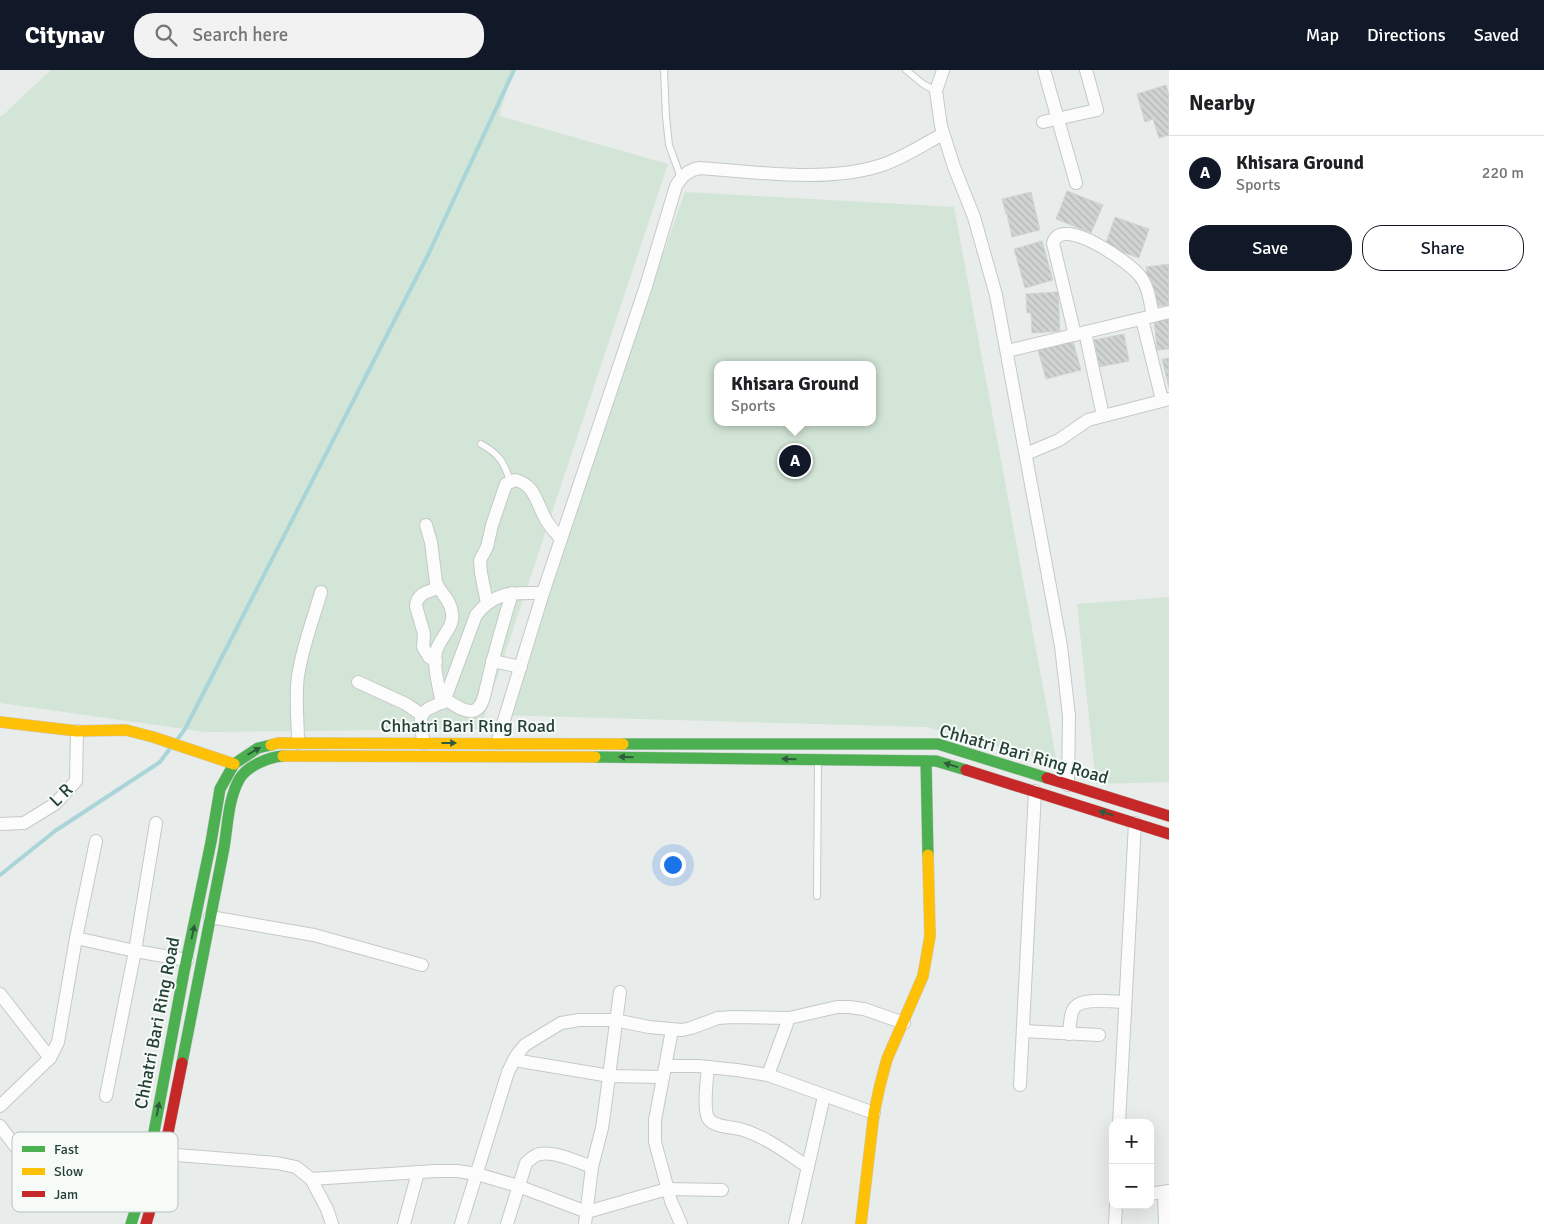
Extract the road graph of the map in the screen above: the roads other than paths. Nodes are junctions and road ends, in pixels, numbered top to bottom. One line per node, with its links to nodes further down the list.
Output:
1 (664, 70): 10 (lane)
2 (906, 70): 6 (lane)
3 (943, 70): 6 (street)
4 (1044, 70): 7 (street)
5 (1086, 70): 7 (street)
6 (936, 91): 9 (street)
7 (1058, 120): 8 (street); 11 (street)
8 (1043, 122)
9 (943, 134): 10 (street); 15 (street)
10 (681, 178): 22 (street)
11 (1076, 183)
12 (1169, 312): 13 (street)
13 (1147, 318): 14 (street); 14 (street); 16 (street)
14 (1080, 334): 15 (street); 17 (street)
15 (1007, 351): 19 (street)
16 (1166, 400): 17 (street)
17 (1103, 416): 19 (street)
18 (481, 444): 20 (lane)
19 (1026, 454): 42 (street)
20 (510, 481): 22 (street); 27 (street)
21 (426, 525): 23 (street)
22 (561, 539): 26 (street)
23 (438, 588): 28 (street); 28 (street)
24 (321, 592): 36 (street)
25 (512, 593): 26 (street); 27 (street); 29 (street)
26 (543, 593): 30 (street)
27 (487, 603): 32 (street)
28 (436, 661): 32 (street)
29 (492, 661): 30 (street); 32 (street)
30 (520, 667): 38 (street)
31 (358, 682): 33 (street)
32 (444, 701): 33 (street)
33 (422, 715): 37 (street)
34 (0, 722): 35 (main road)
35 (77, 731): 41 (main road); 47 (street, L R)
36 (298, 743): 37 (main road, Chhatri Bari Ring Road); 41 (main road, Chhatri Bari Ring Road, one-way to 36)
37 (424, 743): 38 (main road, Chhatri Bari Ring Road, one-way to 38)
38 (497, 743): 42 (main road, Chhatri Bari Ring Road)
39 (818, 759): 40 (main road, Chhatri Bari Ring Road); 50 (lane); 51 (main road, Chhatri Bari Ring Road, one-way to 51)
40 (926, 760): 43 (main road, Chhatri Bari Ring Road, one-way to 40); 61 (main road)
41 (234, 764): 54 (main road, Chhatri Bari Ring Road, one-way to 41)
42 (1068, 785): 44 (main road, Chhatri Bari Ring Road)
43 (1035, 791): 46 (main road, Chhatri Bari Ring Road, one-way to 43); 63 (street)
44 (1169, 816)
45 (156, 823): 53 (street)
46 (1134, 823): 48 (main road, Chhatri Bari Ring Road); 58 (street)
47 (0, 824)
48 (1169, 834)
49 (96, 841): 52 (street)
50 (817, 896)
51 (210, 917): 55 (street); 80 (main road, Chhatri Bari Ring Road)
52 (76, 938): 53 (street); 66 (street)
53 (135, 952): 54 (street); 73 (street)
54 (187, 960): 79 (main road, Chhatri Bari Ring Road, one-way to 54)
55 (422, 965)
56 (620, 992): 60 (street)
57 (0, 994): 66 (street)
58 (1125, 1002): 64 (street); 77 (street)
59 (789, 1018): 61 (street); 62 (street); 70 (street)
60 (616, 1020): 62 (street); 67 (street); 71 (street)
61 (904, 1023): 76 (main road)
62 (672, 1030): 69 (street)
63 (1023, 1031): 64 (street); 72 (street)
64 (1069, 1034): 65 (street)
65 (1099, 1035)
66 (50, 1058): 75 (street)
67 (514, 1060): 71 (street); 86 (street)
68 (708, 1067): 69 (street); 70 (street); 84 (street)
69 (664, 1072): 71 (street); 89 (street)
70 (768, 1075): 74 (street)
71 (610, 1076): 83 (street)
72 (1020, 1085)
73 (106, 1096)
74 (824, 1096): 76 (street); 84 (street)
75 (0, 1106)
76 (874, 1113): 105 (main road)
77 (1120, 1119)
78 (0, 1126): 81 (street)
79 (154, 1132)
80 (168, 1132)
81 (12, 1142)
82 (178, 1155): 87 (street)
83 (592, 1167): 88 (street); 96 (street)
84 (808, 1167): 104 (street)
85 (418, 1172): 86 (street); 87 (street); 100 (street)
86 (477, 1174): 88 (street); 101 (street)
87 (311, 1179): 99 (street)
88 (518, 1186): 96 (street); 102 (street)
89 (667, 1188): 90 (street); 96 (street); 103 (street)
90 (722, 1190)
91 (1167, 1192): 92 (street); 107 (street)
92 (1154, 1194)
93 (1116, 1209): 106 (street)
94 (135, 1212): 97 (main road, Chhatri Bari Ring Road, one-way to 94)
95 (150, 1212): 98 (main road, Chhatri Bari Ring Road)
96 (586, 1218)
97 (131, 1224)
98 (146, 1224)
99 (332, 1224)
100 (404, 1224)
101 (461, 1224)
102 (507, 1224)
103 (681, 1224)
104 (795, 1224)
105 (861, 1224)
106 (1115, 1224)
107 (1165, 1224)

